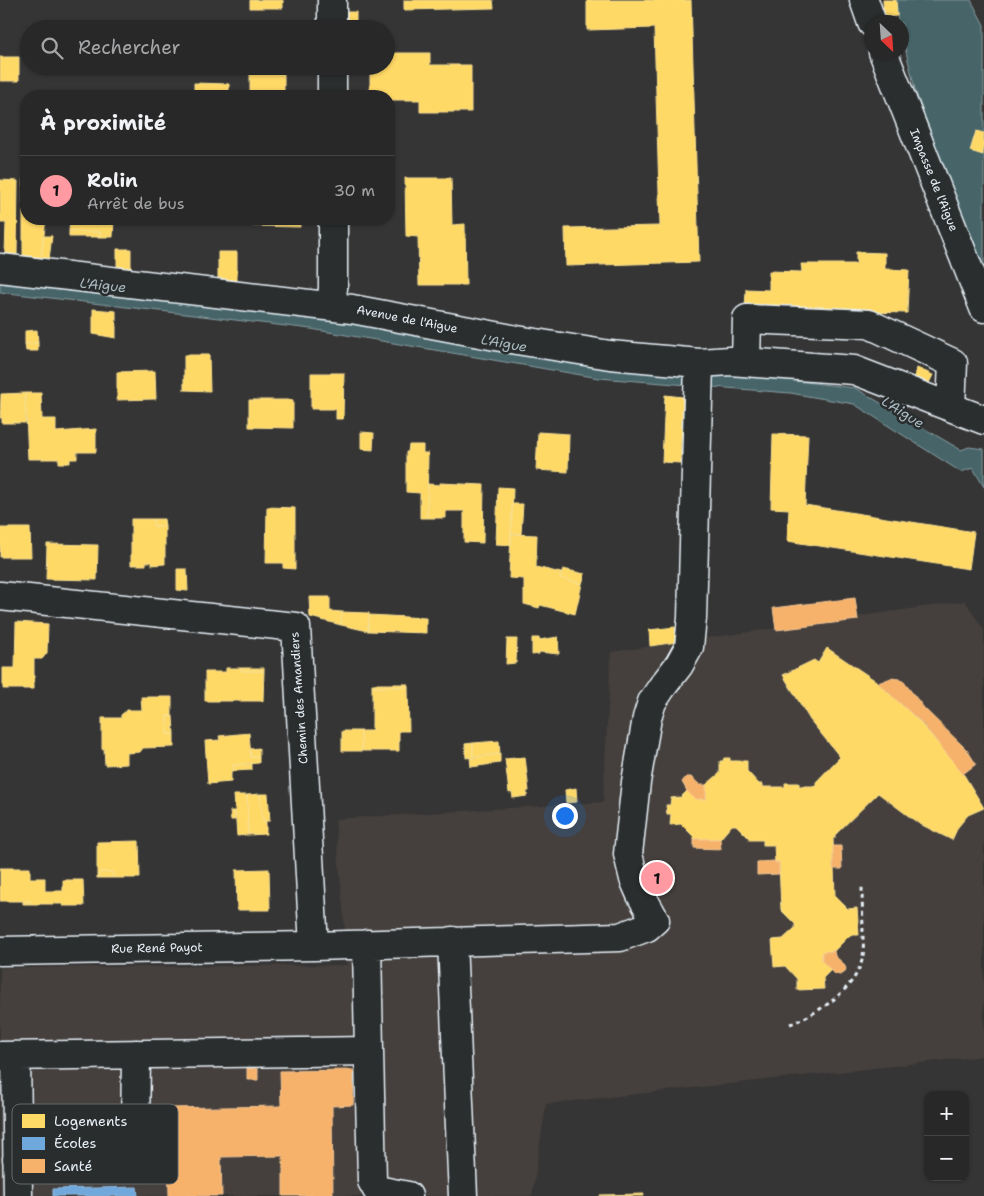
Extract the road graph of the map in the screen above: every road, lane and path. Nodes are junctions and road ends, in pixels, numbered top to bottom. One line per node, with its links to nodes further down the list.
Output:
1 (332, 0): 4 (street)
2 (864, 0): 3 (street)
3 (869, 15)
4 (332, 20)
5 (886, 60): 11 (street, Impasse de l'Aigue)
6 (332, 75): 7 (street)
7 (332, 90)
8 (333, 225): 10 (street)
9 (0, 268): 10 (street, Avenue de l'Aigue)
10 (331, 306): 13 (street, Avenue de l'Aigue)
11 (984, 308)
12 (746, 362): 13 (street, Avenue de l'Aigue); 14 (street, Avenue de l'Aigue); 14 (street)
13 (699, 363): 18 (street, Rue René Payot)
14 (951, 407): 15 (street, Avenue de l'Aigue)
15 (984, 420)
16 (0, 596): 20 (street, Chemin des Amandiers)
17 (862, 886): 22 (path)
18 (452, 941): 19 (street, Rue René Payot); 29 (street)
19 (367, 944): 20 (street, Rue René Payot); 23 (street)
20 (314, 946): 21 (street, Rue René Payot)
21 (0, 951)
22 (790, 1024)
23 (368, 1051): 24 (street); 28 (street)
24 (136, 1054): 25 (street); 27 (street)
25 (8, 1056): 26 (street)
26 (12, 1104)
27 (136, 1104)
28 (408, 1196)
29 (463, 1196)

